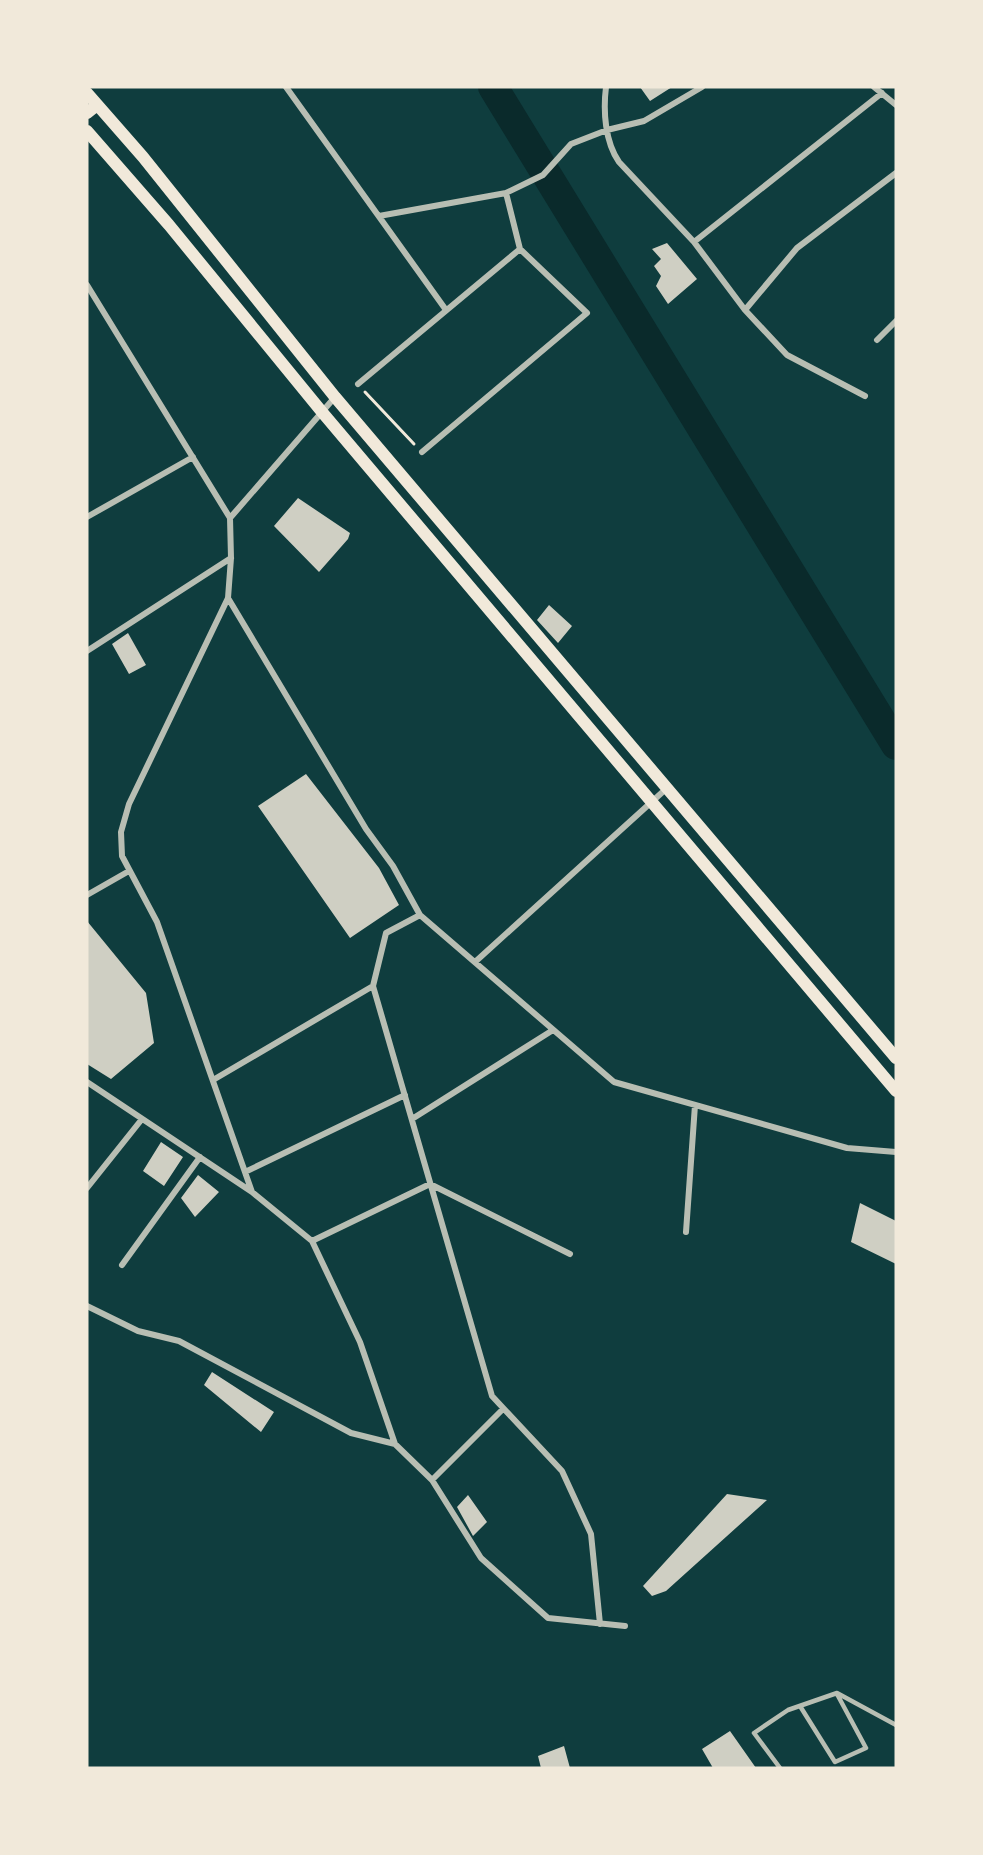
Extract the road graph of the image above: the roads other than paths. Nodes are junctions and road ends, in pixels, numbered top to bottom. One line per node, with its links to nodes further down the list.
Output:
1 (286, 87): 13 (street)
2 (606, 87): 9 (street)
3 (702, 87): 9 (street)
4 (874, 87): 6 (street)
5 (87, 93): 8 (main road)
6 (882, 93): 7 (street); 14 (street)
7 (896, 105)
8 (92, 109): 23 (main road)
9 (607, 130): 12 (street); 14 (street)
10 (87, 131): 24 (main road)
11 (896, 173): 18 (street)
12 (506, 193): 13 (street); 15 (street)
13 (379, 216): 17 (street)
14 (694, 242): 18 (street)
15 (520, 249): 17 (street); 25 (street)
16 (87, 285): 26 (street)
17 (446, 310): 21 (street)
18 (746, 310): 22 (street)
19 (896, 321): 20 (street)
20 (877, 340)
21 (358, 384)
22 (865, 396)
23 (335, 397): 24 (street); 32 (main road)
24 (322, 412): 28 (street); 33 (main road)
25 (422, 452)
26 (193, 457): 27 (street); 28 (street)
27 (87, 517)
28 (230, 518): 29 (street)
29 (231, 558): 30 (street); 31 (street)
30 (228, 598): 34 (street); 36 (street)
31 (87, 651)
32 (666, 788): 33 (street); 40 (main road)
33 (651, 802): 37 (street); 43 (main road)
34 (129, 871): 35 (street); 41 (street)
35 (87, 895)
36 (420, 915): 37 (street); 38 (street)
37 (474, 962): 39 (street)
38 (373, 986): 41 (street); 44 (street)
39 (553, 1030): 45 (street); 47 (street)
40 (896, 1058)
41 (213, 1080): 50 (street)
42 (87, 1082): 46 (street)
43 (896, 1091)
44 (405, 1095): 47 (street); 50 (street)
45 (695, 1105): 48 (street); 54 (street)
46 (142, 1119): 49 (street); 52 (street)
47 (412, 1119): 51 (street)
48 (896, 1152)
49 (200, 1157): 53 (street); 57 (street)
50 (245, 1172): 53 (street)
51 (430, 1184): 55 (street); 56 (street); 59 (street)
52 (87, 1188)
53 (252, 1192): 55 (street)
54 (686, 1232)
55 (312, 1241): 60 (street)
56 (570, 1254)
57 (122, 1265)
58 (87, 1305): 60 (street)
59 (503, 1409): 61 (street); 62 (street)
60 (395, 1444): 61 (street)
61 (432, 1480): 62 (street)
62 (600, 1624): 63 (street)
63 (625, 1626)
64 (837, 1693): 65 (lane); 65 (lane); 66 (lane)
65 (800, 1706): 67 (lane)
66 (896, 1725)
67 (780, 1768)

